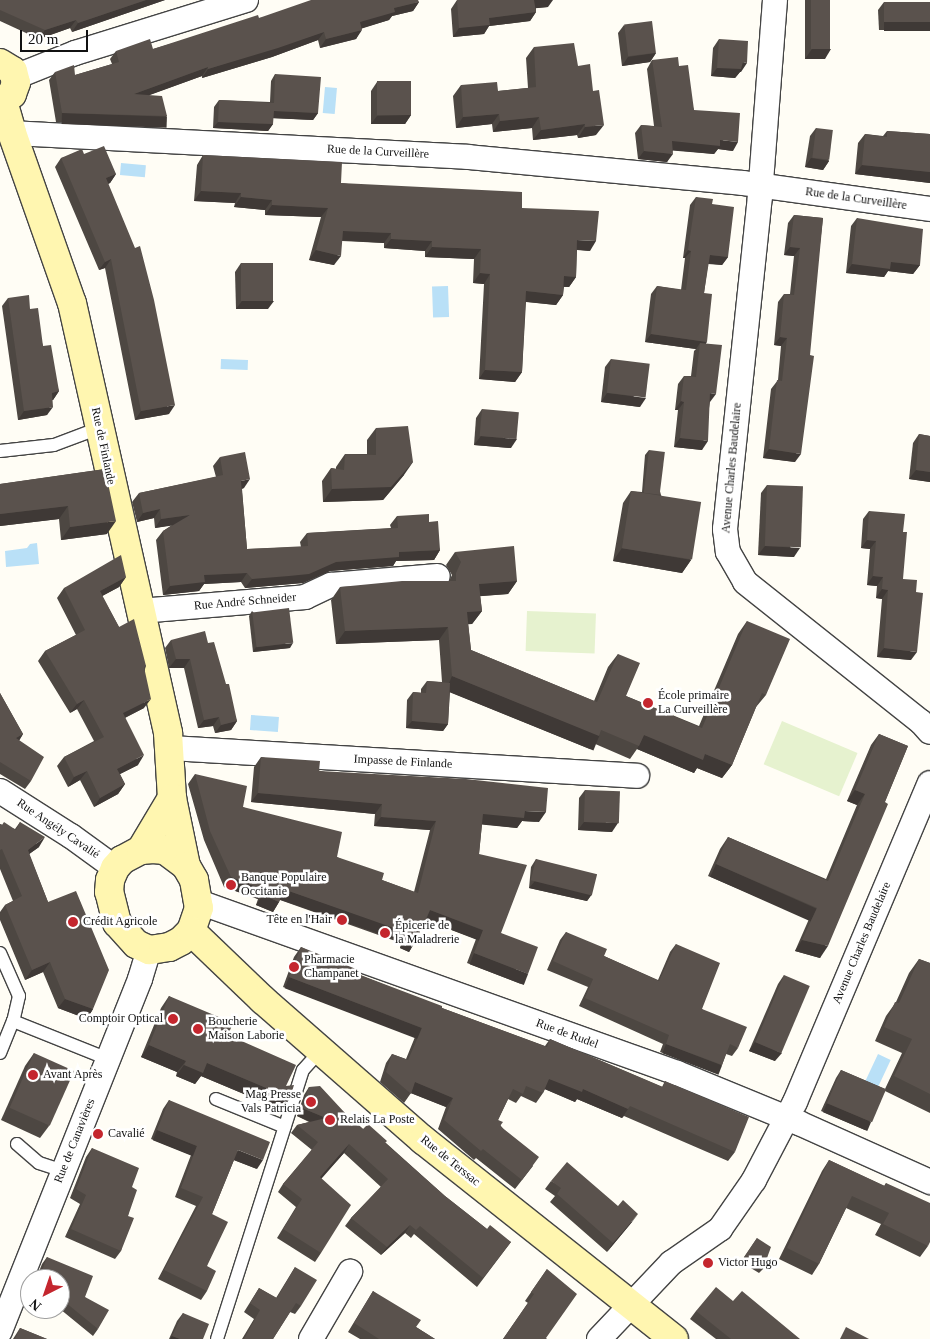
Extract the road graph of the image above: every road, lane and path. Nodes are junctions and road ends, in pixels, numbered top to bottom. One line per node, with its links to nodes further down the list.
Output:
1 (246, 0): 3 (street)
2 (775, 0): 6 (street, Avenue Charles Baudelaire)
3 (8, 70): 4 (street)
4 (2, 101): 5 (street, Rue de Finlande)
5 (12, 133): 6 (street, Rue de la Curveillère); 8 (street, Rue de Finlande)
6 (761, 190): 7 (street, Rue de la Curveillère); 12 (street, Avenue Charles Baudelaire)
7 (930, 209)
8 (100, 428): 9 (lane); 11 (street, Rue de Finlande)
9 (0, 451)
10 (438, 576): 11 (street, Rue André Schneider)
11 (140, 611): 13 (street, Rue de Finlande)
12 (927, 722)
13 (170, 748): 14 (street, Impasse de Finlande); 17 (street, Rue de Finlande)
14 (637, 776)
15 (930, 783): 30 (street, Avenue Charles Baudelaire)
16 (0, 791): 20 (street, Rue Angély Cavalié)
17 (172, 798): 18 (street); 19 (street, Rue de Finlande)
18 (141, 850): 19 (street); 20 (street)
19 (186, 866): 21 (street)
20 (115, 868): 23 (street)
21 (199, 902): 22 (street); 30 (street, Rue de Rudel)
22 (191, 931): 23 (street); 26 (street, Rue de Terssac)
23 (149, 950): 28 (street, Rue de Canavières)
24 (0, 953): 25 (lane)
25 (13, 1021): 27 (lane); 28 (lane)
26 (321, 1050): 31 (lane); 37 (street, Rue de Terssac)
27 (0, 1054)
28 (108, 1059): 33 (street, Rue de Canavières)
29 (216, 1099): 31 (lane)
30 (791, 1110): 34 (street, Rue de Rudel); 37 (street, Avenue Charles Baudelaire)
31 (285, 1127): 39 (lane)
32 (17, 1144): 33 (lane)
33 (63, 1171): 36 (street, Rue de Canavières)
34 (930, 1182)
35 (350, 1272): 40 (street)
36 (6, 1298): 38 (street, Rue de Canavières)
37 (631, 1305): 41 (street, Avenue Charles Baudelaire); 42 (street, Rue de Terssac)
38 (0, 1331)
39 (217, 1339)
40 (311, 1339)
41 (600, 1339)
42 (674, 1339)

